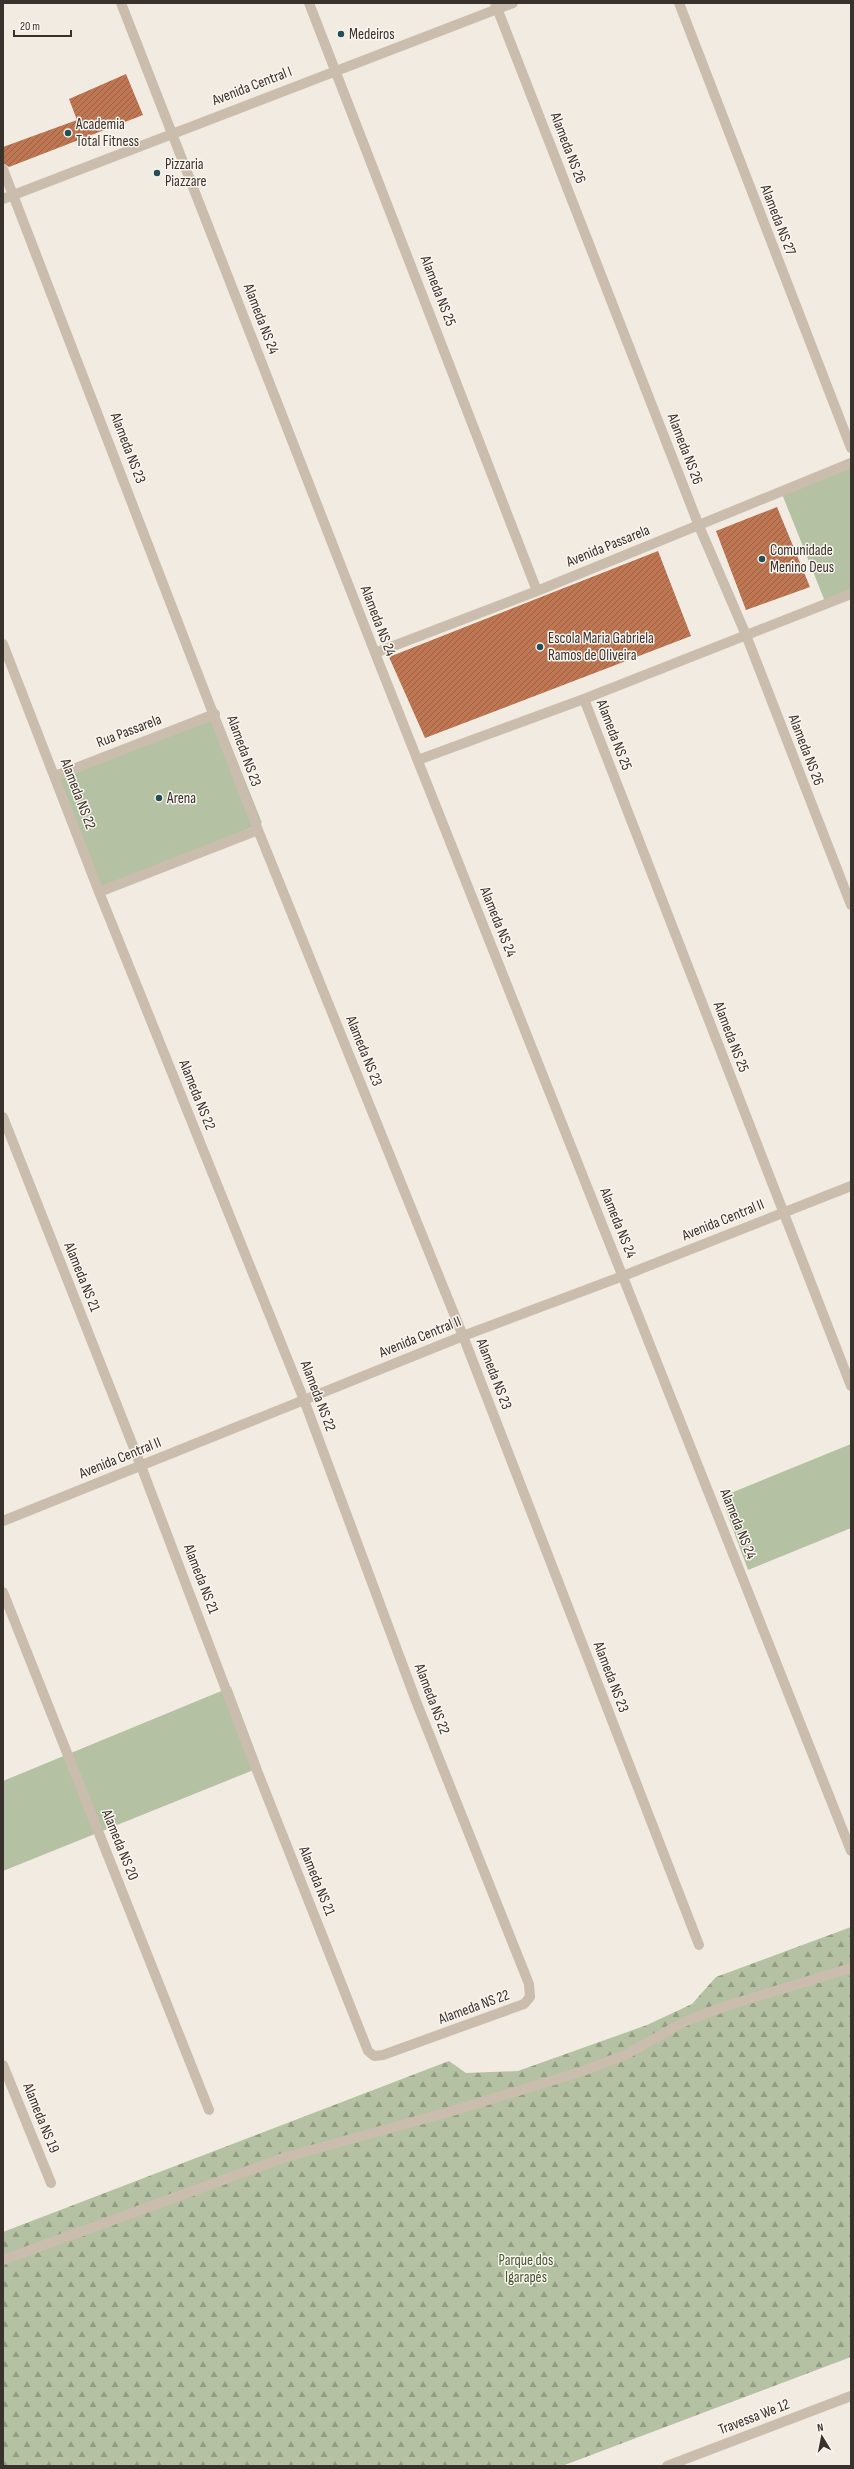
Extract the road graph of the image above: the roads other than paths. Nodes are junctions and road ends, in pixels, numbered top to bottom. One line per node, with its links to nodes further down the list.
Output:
1 (121, 3): 7 (street, Alameda NS 24)
2 (310, 3): 6 (street, Alameda NS 25)
3 (513, 3): 5 (street, Avenida Central I)
4 (679, 3): 11 (street, Alameda NS 27)
5 (496, 6): 6 (street, Avenida Central I); 13 (street, Alameda NS 26)
6 (336, 70): 7 (street, Avenida Central I); 14 (street, Alameda NS 25)
7 (173, 133): 9 (street, Avenida Central I); 18 (street, Alameda NS 24)
8 (3, 169): 9 (street, Alameda NS 23)
9 (14, 195): 10 (street, Avenida Central I); 20 (street, Alameda NS 23)
10 (3, 199)
11 (851, 448)
12 (851, 463): 13 (street, Avenida Passarela)
13 (699, 526): 14 (street, Avenida Passarela); 16 (street, Alameda NS 26)
14 (537, 591): 18 (street, Avenida Passarela)
15 (851, 594): 16 (street)
16 (746, 635): 19 (street); 25 (street, Alameda NS 26)
17 (3, 644): 22 (street, Alameda NS 22)
18 (375, 653): 21 (street, Alameda NS 24)
19 (584, 699): 21 (street); 28 (street, Alameda NS 25)
20 (215, 714): 22 (street, Rua Passarela); 23 (street, Alameda NS 23)
21 (418, 760): 29 (street, Alameda NS 24)
22 (55, 776): 24 (street, Alameda NS 22)
23 (258, 830): 24 (street); 30 (street, Alameda NS 23)
24 (99, 892): 32 (street, Alameda NS 22)
25 (851, 905)
26 (3, 1117): 33 (street, Alameda NS 21)
27 (851, 1186): 28 (street, Avenida Central II)
28 (784, 1212): 29 (street, Avenida Central II); 31 (street, Alameda NS 25)
29 (623, 1276): 30 (street, Avenida Central II); 36 (street, Alameda NS 24)
30 (463, 1336): 32 (street, Avenida Central II); 37 (street, Alameda NS 23)
31 (851, 1386)
32 (304, 1400): 33 (street, Avenida Central II); 39 (street, Alameda NS 22)
33 (141, 1466): 34 (street, Avenida Central II); 39 (street, Alameda NS 21)
34 (3, 1521)
35 (3, 1592): 41 (street, Alameda NS 20)
36 (851, 1851)
37 (699, 1945)
38 (851, 1968): 43 (street)
39 (368, 2051)
40 (3, 2064): 42 (street, Alameda NS 19)
41 (209, 2110)
42 (51, 2183)
43 (3, 2260)
44 (851, 2396): 45 (street, Travessa We 12)
45 (667, 2466)

